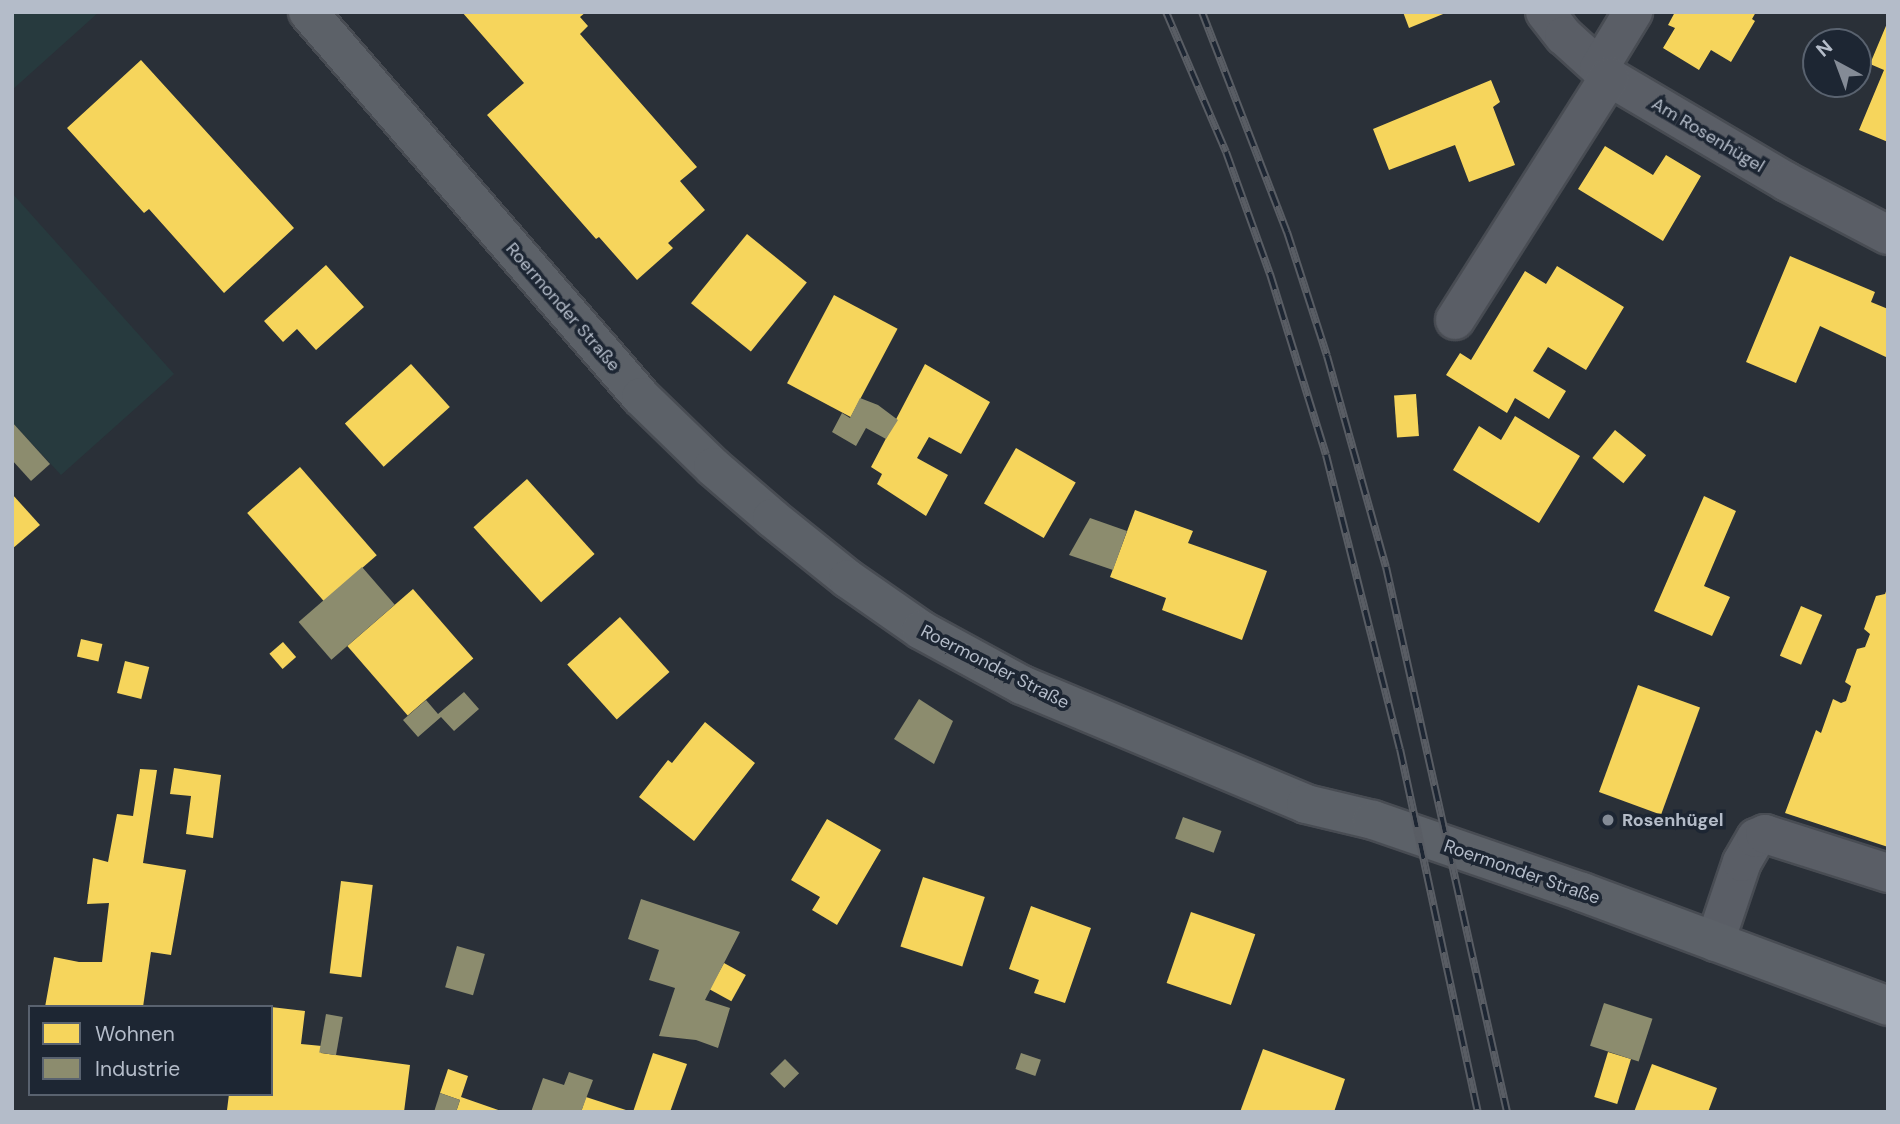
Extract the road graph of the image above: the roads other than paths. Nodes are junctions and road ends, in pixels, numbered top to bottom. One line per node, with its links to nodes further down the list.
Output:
1 (308, 12): 8 (main road, Roermonder Straße)
2 (1545, 12): 4 (street, Am Rosenhügel)
3 (1633, 12): 4 (street)
4 (1604, 72): 5 (street, Am Rosenhügel); 6 (street)
5 (1888, 235)
6 (1455, 320)
7 (1888, 873): 8 (street)
8 (1715, 942): 9 (main road, Roermonder Straße)
9 (1888, 1006)

